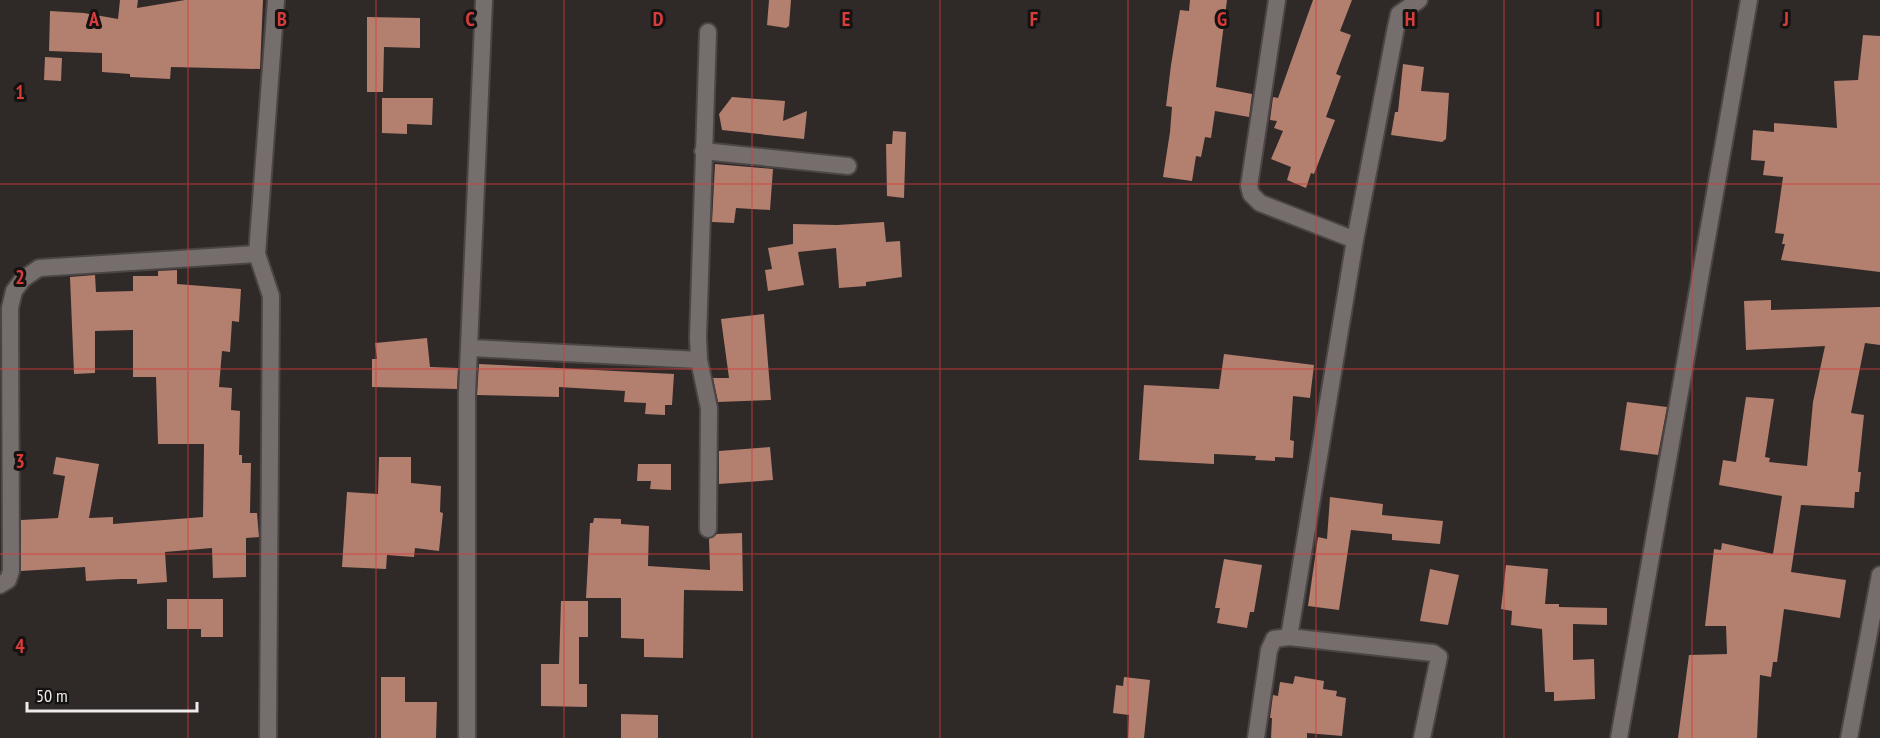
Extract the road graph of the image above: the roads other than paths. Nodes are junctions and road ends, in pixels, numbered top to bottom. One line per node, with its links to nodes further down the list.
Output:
1 (276, 0): 10 (street)
2 (484, 0): 12 (street)
3 (1277, 0): 9 (street)
4 (1419, 0): 9 (street)
5 (1749, 0): 22 (street)
6 (708, 32): 7 (street)
7 (703, 151): 8 (street); 13 (street)
8 (848, 166)
9 (1355, 240): 17 (street)
10 (257, 254): 11 (street); 18 (street)
11 (4, 346): 16 (street)
12 (471, 348): 13 (street); 19 (street)
13 (699, 360): 14 (street)
14 (708, 529)
15 (1880, 575): 23 (street)
16 (0, 585)
17 (1289, 637): 20 (street); 21 (street)
18 (268, 738)
19 (467, 738)
20 (1256, 738)
21 (1422, 738)
22 (1619, 738)
23 (1849, 738)

